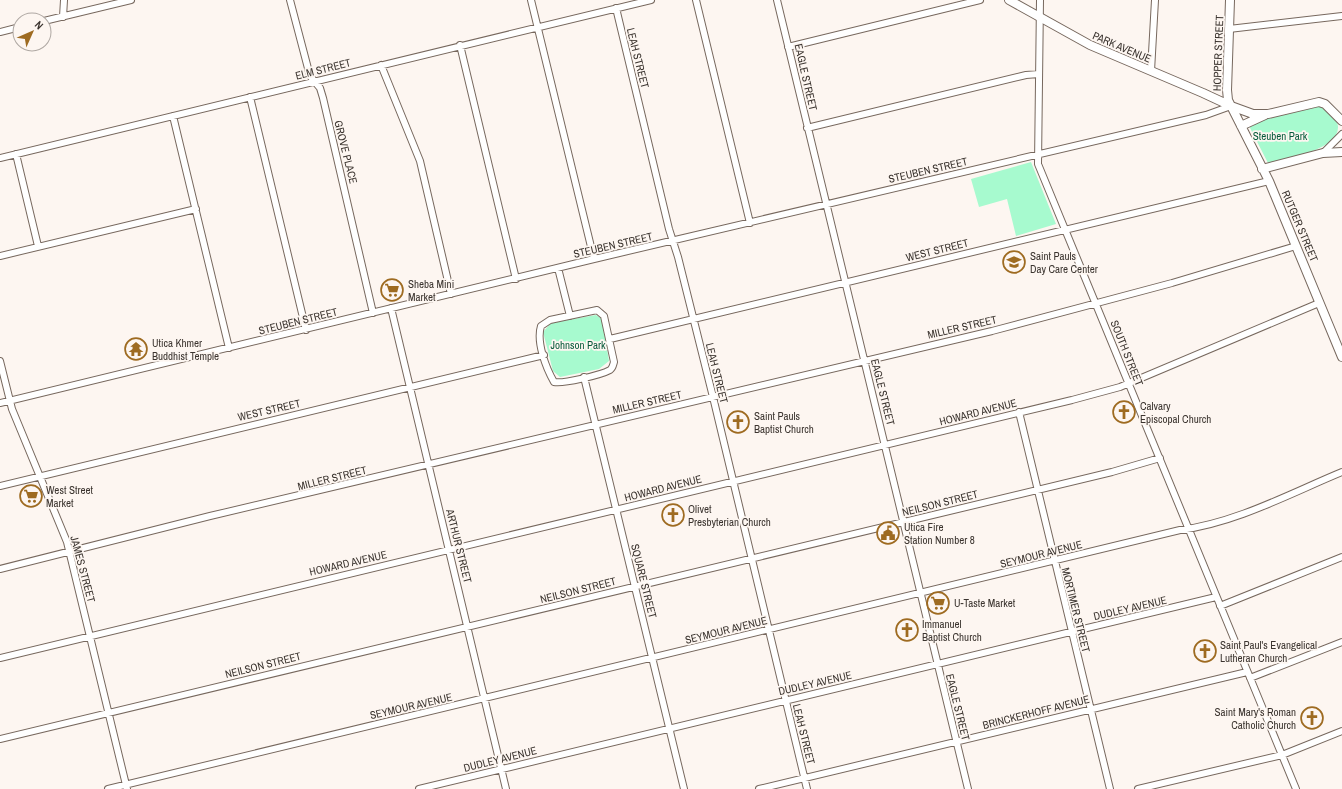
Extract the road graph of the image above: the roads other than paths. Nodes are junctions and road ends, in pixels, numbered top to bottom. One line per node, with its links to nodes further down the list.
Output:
1 (64, 0): 15 (street)
2 (131, 0): 15 (street)
3 (290, 0): 27 (street, GROVE PLACE)
4 (531, 0): 18 (street)
5 (651, 0): 13 (street, ELM STREET)
6 (696, 0): 45 (street)
7 (777, 0): 23 (street, EAGLE STREET)
8 (980, 0): 23 (street)
9 (1009, 0): 16 (street, PARK AVENUE)
10 (1040, 0): 16 (street, SOUTH STREET)
11 (1155, 0): 25 (street)
12 (1230, 0): 20 (street, HOPPER STREET)
13 (616, 8): 18 (street, ELM STREET); 47 (street, LEAH STREET)
14 (1342, 16): 20 (street)
15 (63, 17): 17 (street)
16 (1040, 17): 25 (street, PARK AVENUE); 26 (street, SOUTH STREET)
17 (52, 19)
18 (538, 27): 22 (street, ELM STREET); 51 (street)
19 (12, 29): 21 (street)
20 (1229, 29): 29 (street, HOPPER STREET)
21 (0, 32)
22 (460, 46): 24 (street, ELM STREET); 53 (street)
23 (788, 47): 34 (street, EAGLE STREET)
24 (381, 65): 27 (street, ELM STREET); 55 (street)
25 (1151, 71): 29 (street, PARK AVENUE)
26 (1038, 74): 34 (street); 39 (street, SOUTH STREET)
27 (314, 81): 28 (street, ELM STREET); 59 (street, GROVE PLACE)
28 (250, 96): 31 (street, ELM STREET); 62 (street)
29 (1231, 106): 30 (street); 33 (street, RUTGER STREET); 39 (street, STEUBEN STREET)
30 (1268, 114): 32 (street); 33 (street)
31 (173, 116): 38 (street, ELM STREET); 44 (street)
32 (1342, 121)
33 (1241, 126): 41 (street, RUTGER STREET)
34 (807, 128): 43 (street, EAGLE STREET)
35 (1342, 134): 37 (street)
36 (1342, 152): 37 (street)
37 (1323, 153): 41 (street)
38 (16, 154): 40 (street, ELM STREET); 48 (street)
39 (1038, 154): 43 (street, STEUBEN STREET); 46 (street, SOUTH STREET)
40 (0, 158)
41 (1262, 169): 42 (street, RUTGER STREET)
42 (1269, 181): 46 (street, WEST STREET); 49 (street, RUTGER STREET)
43 (826, 204): 45 (street, STEUBEN STREET); 54 (street, EAGLE STREET)
44 (196, 209): 48 (street); 64 (street)
45 (750, 223): 47 (street, STEUBEN STREET)
46 (1065, 229): 54 (street, WEST STREET); 57 (street, SOUTH STREET)
47 (673, 241): 51 (street, STEUBEN STREET); 61 (street, LEAH STREET)
48 (38, 246): 50 (street)
49 (1296, 246): 56 (street, RUTGER STREET); 57 (street, MILLER STREET)
50 (0, 256)
51 (594, 259): 52 (street, STEUBEN STREET)
52 (558, 268): 53 (street, STEUBEN STREET); 60 (street)
53 (516, 278): 55 (street, STEUBEN STREET)
54 (846, 282): 61 (street, WEST STREET); 67 (street, EAGLE STREET)
55 (451, 294): 58 (street, STEUBEN STREET)
56 (1319, 303): 66 (street, RUTGER STREET); 70 (street, HOWARD AVENUE)
57 (1096, 304): 67 (street, MILLER STREET); 70 (street, SOUTH STREET)
58 (391, 308): 59 (street, STEUBEN STREET); 71 (street, ARTHUR STREET)
59 (374, 313): 62 (street, STEUBEN STREET)
60 (570, 316): 63 (street); 65 (street)
61 (694, 319): 63 (street, WEST STREET); 72 (street, LEAH STREET)
62 (306, 330): 64 (street, STEUBEN STREET)
63 (610, 339): 69 (street)
64 (228, 348): 73 (street, STEUBEN STREET)
65 (544, 355): 69 (street); 71 (street, WEST STREET)
66 (1342, 357)
67 (865, 360): 72 (street, MILLER STREET); 77 (street, EAGLE STREET)
68 (0, 361): 73 (street, JAMES STREET)
69 (584, 377): 76 (street, SQUARE STREET)
70 (1128, 383): 75 (street, HOWARD AVENUE); 78 (street, SOUTH STREET)
71 (410, 388): 79 (street, ARTHUR STREET); 81 (street, WEST STREET)
72 (713, 397): 76 (street, MILLER STREET); 82 (street, LEAH STREET)
73 (10, 400): 74 (street, STEUBEN STREET); 81 (street, JAMES STREET)
74 (0, 403)
75 (1019, 412): 77 (street, HOWARD AVENUE); 84 (street, MORTIMER STREET)
76 (596, 425): 79 (street, MILLER STREET); 85 (street, SQUARE STREET)
77 (885, 445): 82 (street, HOWARD AVENUE); 86 (street, EAGLE STREET)
78 (1160, 458): 84 (street, NEILSON STREET); 87 (street, SOUTH STREET)
79 (428, 464): 88 (street, ARTHUR STREET); 89 (street, MILLER STREET)
80 (1342, 472): 87 (street, SEYMOUR AVENUE)
81 (39, 476): 83 (street, WEST STREET); 89 (street, JAMES STREET)
82 (732, 481): 85 (street, HOWARD AVENUE); 90 (street, LEAH STREET)
83 (0, 486)
84 (1037, 490): 86 (street, NEILSON STREET); 92 (street, MORTIMER STREET)
85 (616, 509): 88 (street, HOWARD AVENUE); 94 (street, SQUARE STREET)
86 (903, 522): 90 (street, NEILSON STREET); 95 (street, EAGLE STREET)
87 (1189, 529): 92 (street, SEYMOUR AVENUE); 96 (street, SOUTH STREET)
88 (449, 550): 98 (street, ARTHUR STREET); 101 (street, HOWARD AVENUE)
89 (70, 552): 93 (street, MILLER STREET); 101 (street, JAMES STREET)
90 (751, 558): 94 (street, NEILSON STREET); 99 (street, LEAH STREET)
91 (1342, 558): 97 (street)
92 (1054, 560): 95 (street, SEYMOUR AVENUE); 100 (street, MORTIMER STREET)
93 (0, 569)
94 (635, 586): 98 (street, NEILSON STREET); 104 (street, SQUARE STREET)
95 (921, 593): 99 (street, SEYMOUR AVENUE); 105 (street, EAGLE STREET)
96 (1216, 597): 97 (street, SOUTH STREET); 100 (street, DUDLEY AVENUE)
97 (1220, 606): 106 (street, SOUTH STREET)
98 (468, 626): 108 (street, ARTHUR STREET); 111 (street, NEILSON STREET)
99 (768, 630): 104 (street, SEYMOUR AVENUE); 109 (street, LEAH STREET)
100 (1072, 632): 105 (street, DUDLEY AVENUE); 110 (street, MORTIMER STREET)
101 (90, 636): 103 (street, HOWARD AVENUE); 111 (street, JAMES STREET)
102 (1342, 642): 107 (street)
103 (0, 658)
104 (652, 658): 108 (street, SEYMOUR AVENUE); 112 (street, SQUARE STREET)
105 (938, 664): 109 (street, DUDLEY AVENUE); 115 (street, EAGLE STREET)
106 (1248, 672): 107 (street, SOUTH STREET); 110 (street, BRINCKERHOFF AVENUE)
107 (1250, 678): 116 (street, SOUTH STREET)
108 (485, 698): 117 (street, ARTHUR STREET); 119 (street, SEYMOUR AVENUE)
109 (785, 701): 112 (street, DUDLEY AVENUE); 118 (street, LEAH STREET)
110 (1090, 709): 115 (street, BRINCKERHOFF AVENUE); 127 (street, MORTIMER STREET)
111 (110, 713): 114 (street, NEILSON STREET); 119 (street, JAMES STREET)
112 (669, 728): 117 (street, DUDLEY AVENUE); 123 (street, SQUARE STREET)
113 (1342, 731): 116 (street)
114 (0, 739)
115 (956, 742): 118 (street, BRINCKERHOFF AVENUE); 126 (street, EAGLE STREET)
116 (1282, 755): 128 (street); 129 (street, SOUTH STREET)
117 (501, 769): 121 (street, DUDLEY AVENUE); 122 (street, ARTHUR STREET)
118 (804, 778): 124 (street, BRINCKERHOFF AVENUE); 125 (street, LEAH STREET)
119 (127, 787): 120 (street, SEYMOUR AVENUE)
120 (108, 789)
121 (419, 789)
122 (506, 789)
123 (684, 789)
124 (759, 789)
125 (807, 789)
126 (968, 789)
127 (1110, 789)
128 (1138, 789)
129 (1296, 789)

